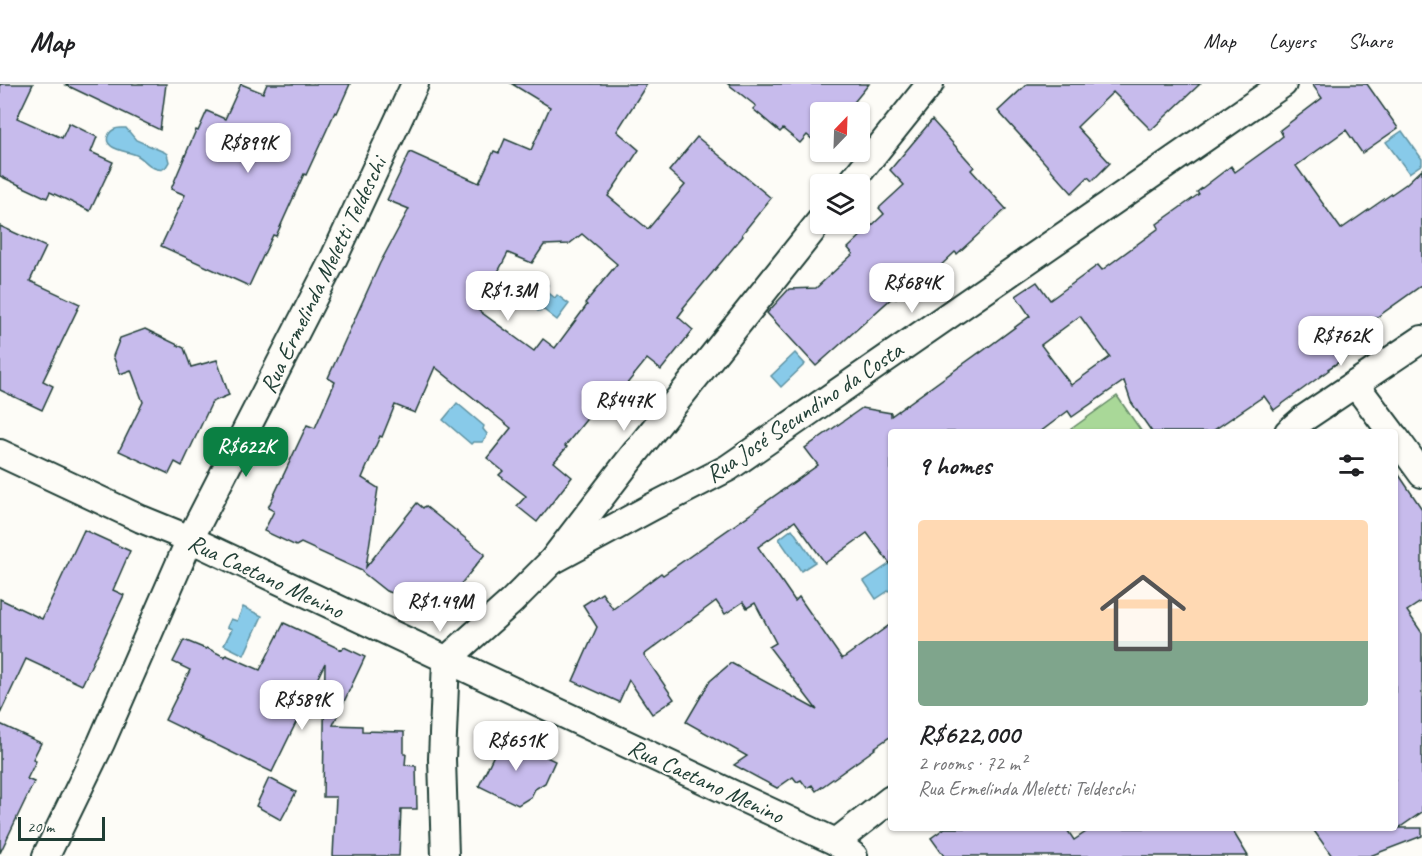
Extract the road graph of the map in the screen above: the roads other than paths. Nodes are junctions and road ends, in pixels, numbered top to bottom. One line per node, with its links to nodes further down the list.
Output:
1 (414, 84): 13 (street, Rua Ermelinda Meletti Teldeschi)
2 (930, 84): 4 (street)
3 (1283, 84): 14 (street, Rua José Secundino da Costa)
4 (857, 174)
5 (810, 234): 14 (street)
6 (1422, 339): 7 (street)
7 (1355, 384): 8 (street); 9 (street)
8 (1291, 429)
9 (1389, 429)
10 (1398, 441): 12 (street)
11 (0, 453): 13 (street, Rua Caetano Menino)
12 (1422, 474)
13 (190, 539): 15 (street, Rua Caetano Menino); 18 (street, Rua Ermelinda Meletti Teldeschi)
14 (552, 561): 15 (street)
15 (446, 660): 17 (street, Rua Caetano Menino); 19 (street)
16 (888, 802): 17 (street)
17 (845, 849)
18 (46, 856)
19 (445, 856)

